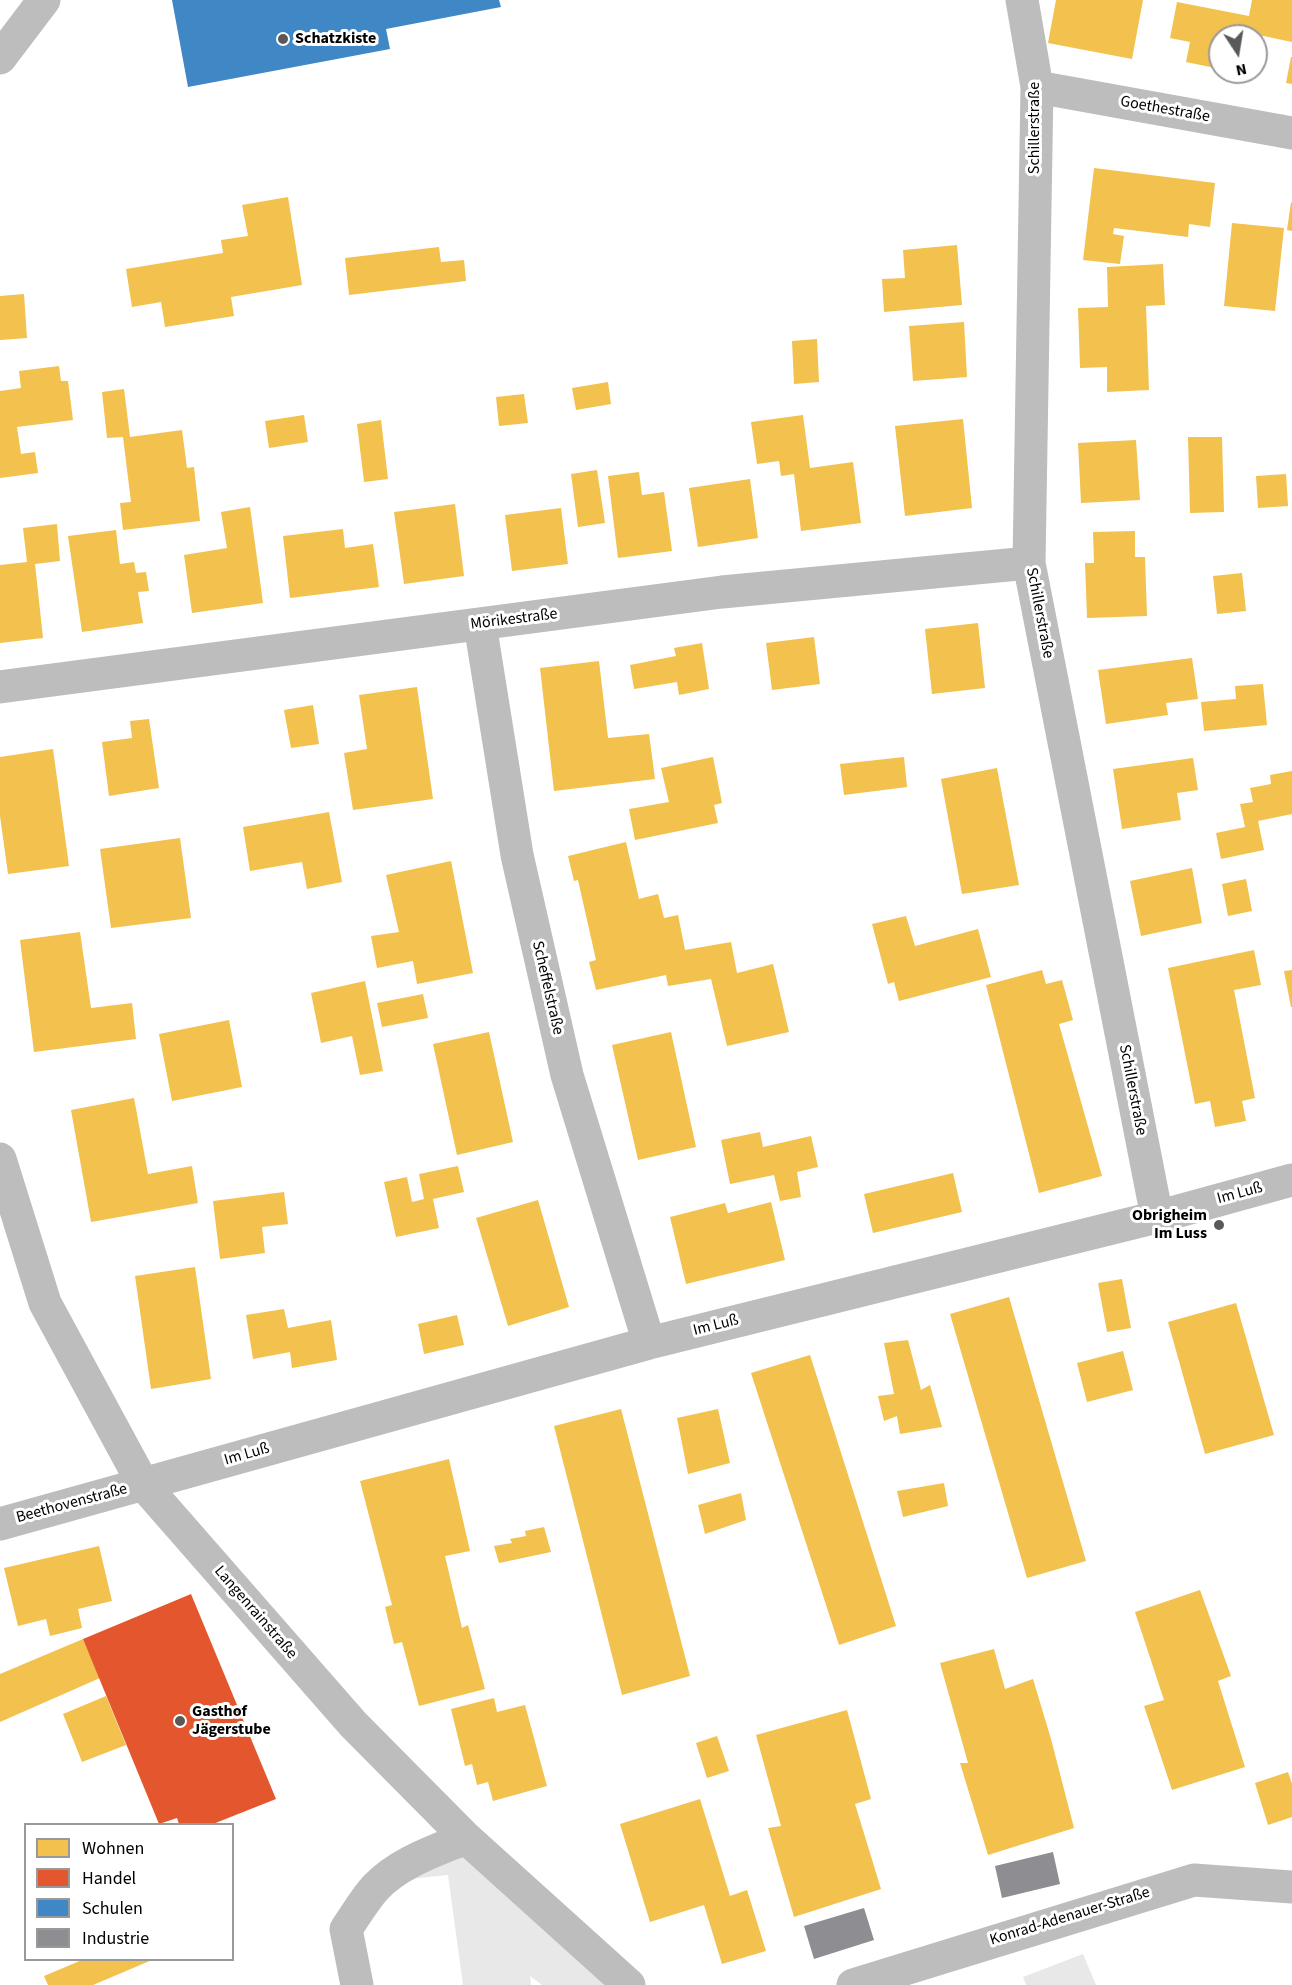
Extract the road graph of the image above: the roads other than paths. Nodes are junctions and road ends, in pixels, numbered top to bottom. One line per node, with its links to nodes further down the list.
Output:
1 (44, 0): 3 (street)
2 (1022, 0): 4 (street, Schillerstraße)
3 (0, 58)
4 (1037, 87): 5 (street, Goethestraße); 6 (street, Schillerstraße)
5 (1292, 133)
6 (1029, 562): 7 (street, Mörikestraße); 11 (street, Schillerstraße)
7 (480, 624): 8 (street, Mörikestraße); 12 (street, Scheffelstraße)
8 (0, 687)
9 (0, 1159): 13 (street, Langenrainstraße)
10 (1292, 1180): 11 (street, Im Luß)
11 (1157, 1217): 12 (street, Im Luß)
12 (649, 1343): 13 (street, Im Luß)
13 (143, 1484): 14 (street, Beethovenstraße); 15 (street, Langenrainstraße)
14 (0, 1524)
15 (466, 1838): 17 (street); 18 (street, Langenrainstraße)
16 (1292, 1887): 19 (street, Konrad-Adenauer-Straße)
17 (357, 1985)
18 (629, 1985)
19 (853, 1985)

